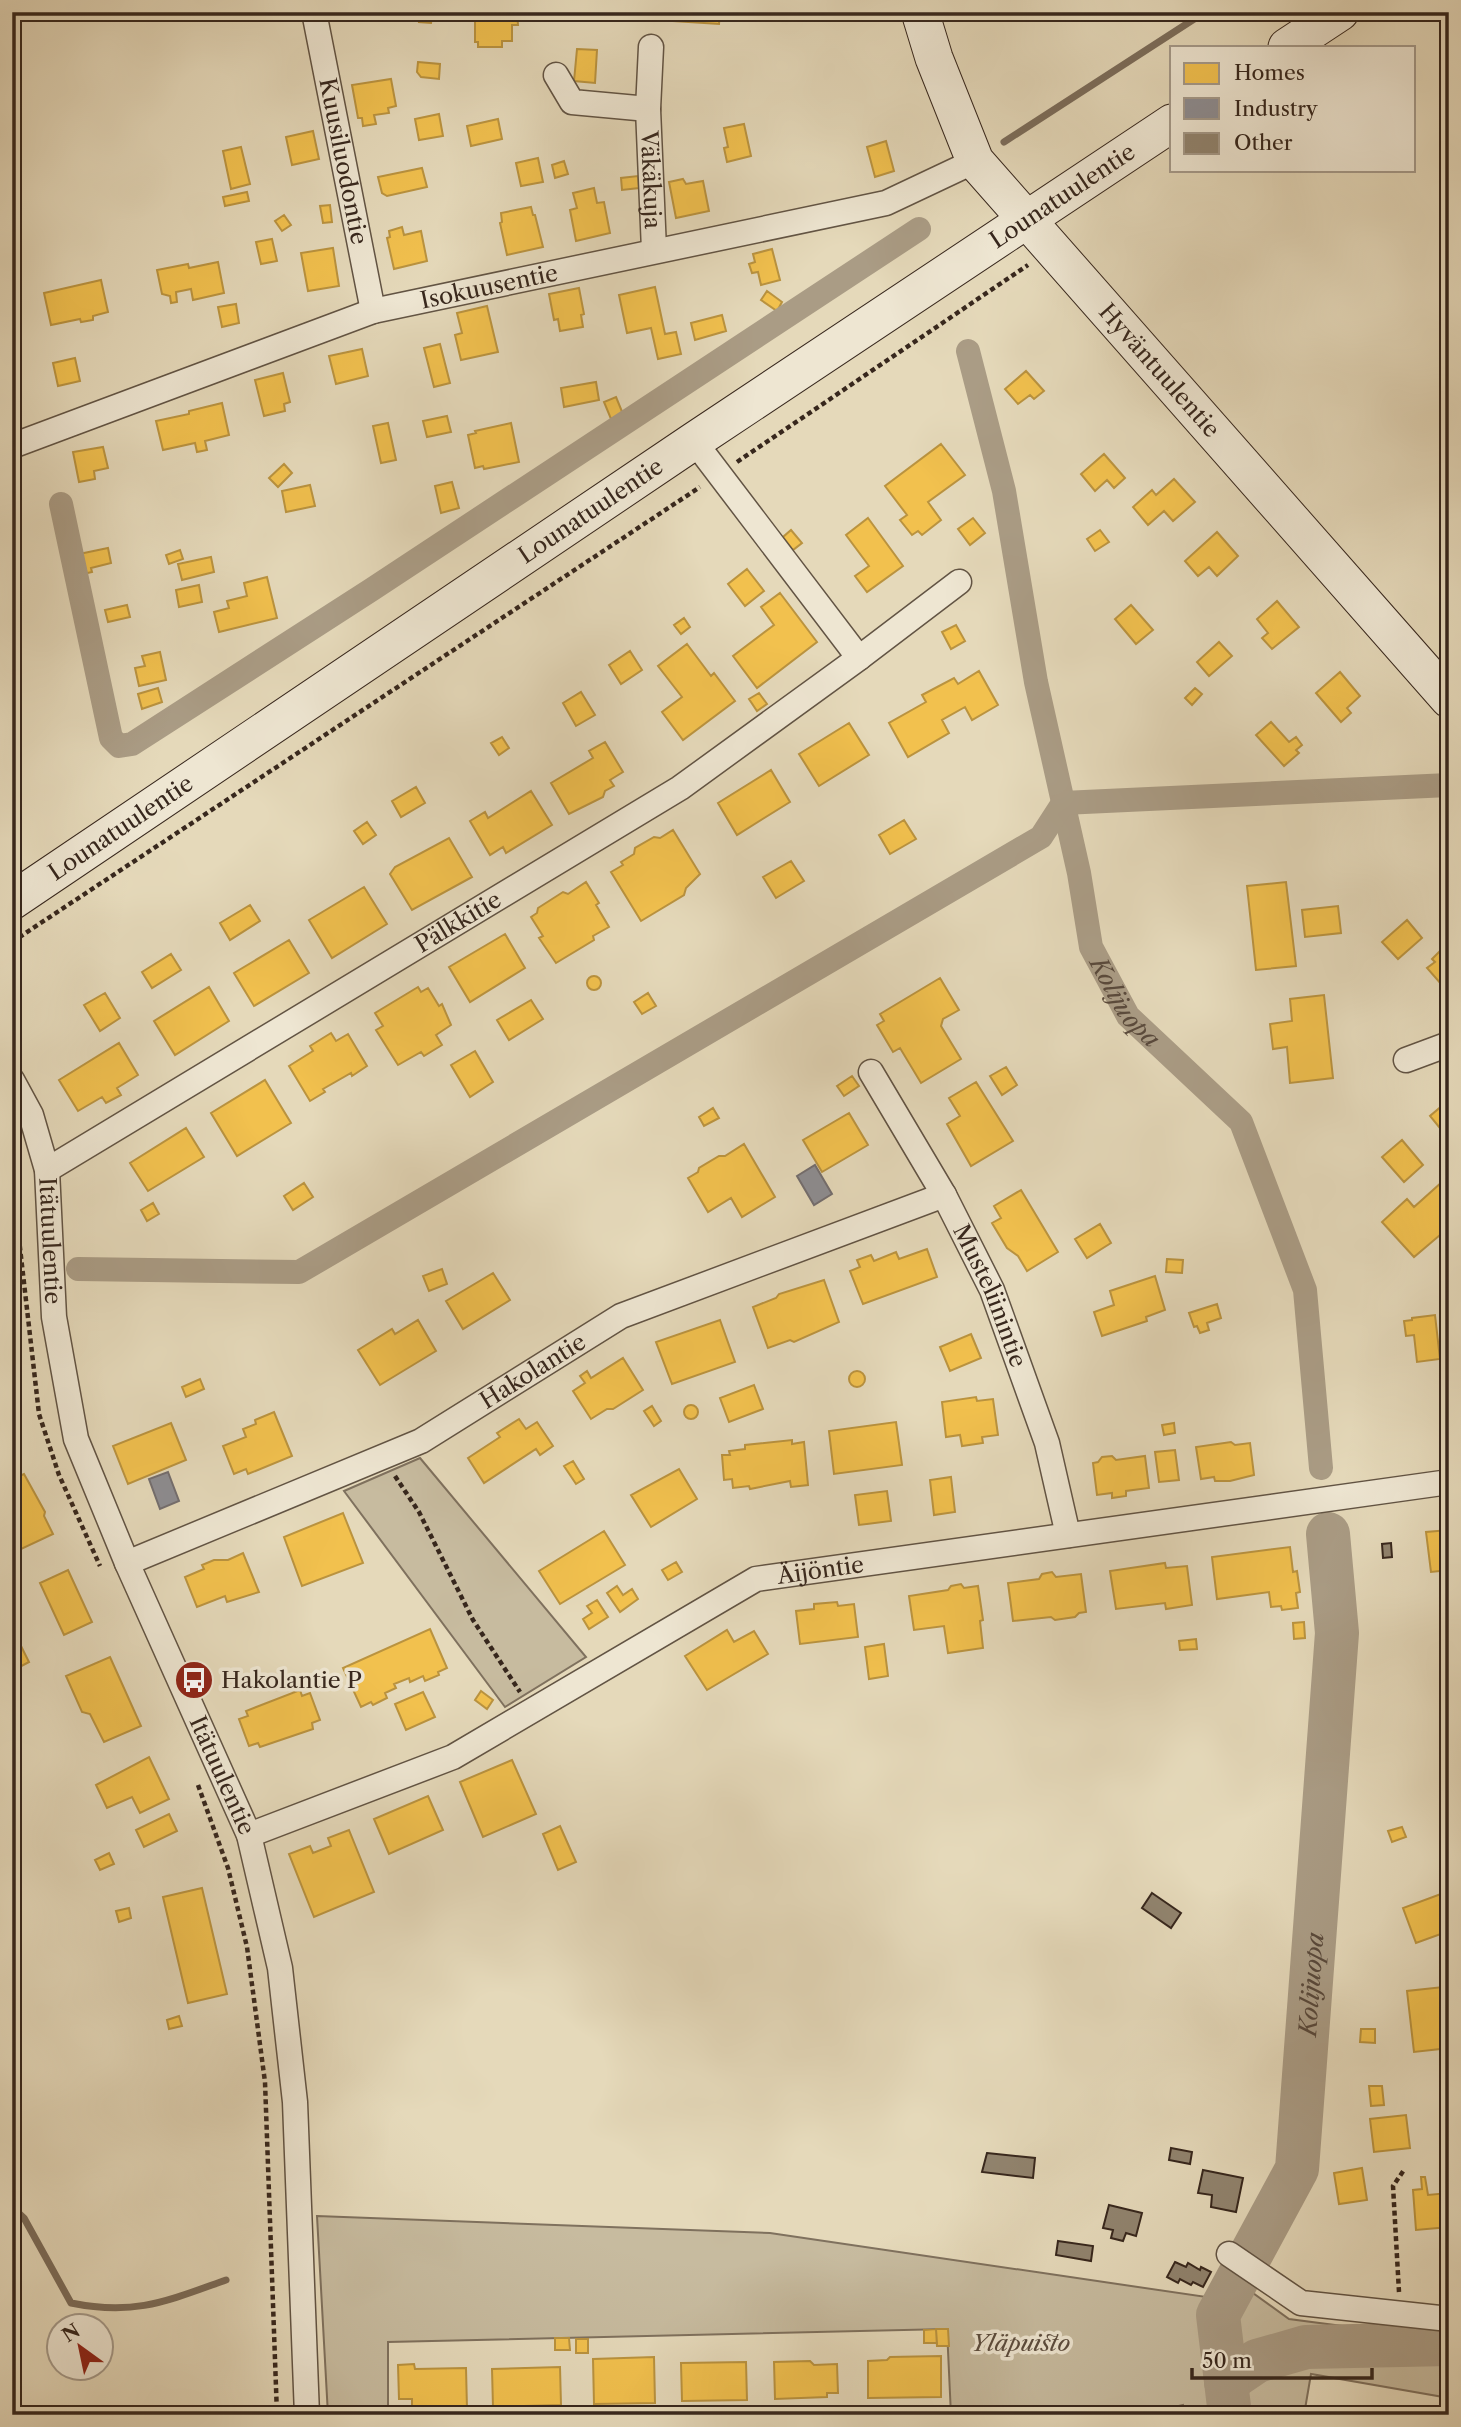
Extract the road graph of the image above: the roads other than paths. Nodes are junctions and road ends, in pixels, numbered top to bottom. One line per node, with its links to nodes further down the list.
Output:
1 (314, 12): 12 (street, Kuusiluodontie)
2 (920, 12): 9 (street, Hyväntuulentie)
3 (1340, 12): 4 (street)
4 (1289, 46)
5 (651, 47): 7 (street, Väkäkuja)
6 (556, 75): 7 (street, Väkäkuja)
7 (648, 108): 11 (street, Väkäkuja)
8 (1170, 124): 10 (street, Lounatuulentie)
9 (975, 161): 10 (street, Hyväntuulentie); 11 (street, Isokuusentie)
10 (1026, 221): 13 (street, Lounatuulentie); 17 (street, Hyväntuulentie)
11 (654, 250): 12 (street, Isokuusentie)
12 (373, 311): 14 (street, Isokuusentie)
13 (694, 441): 16 (street); 18 (street, Lounatuulentie)
14 (12, 446)
15 (959, 582): 16 (street, Pälkkitie)
16 (859, 658): 23 (street, Pälkkitie)
17 (1449, 699)
18 (12, 901)
19 (1449, 1044): 20 (street)
20 (1406, 1060)
21 (871, 1072): 24 (street, Musteliinintie)
22 (12, 1080): 23 (street, Itätuulentie)
23 (47, 1170): 27 (street, Itätuulentie)
24 (944, 1195): 26 (street, Musteliinintie); 27 (street, Hakolantie)
25 (1449, 1482): 26 (street, Äijöntie)
26 (1068, 1535): 28 (street, Äijöntie)
27 (127, 1563): 28 (street, Itätuulentie)
28 (249, 1835): 31 (street, Itätuulentie)
29 (1229, 2255): 30 (street)
30 (1449, 2319)
31 (307, 2415)

